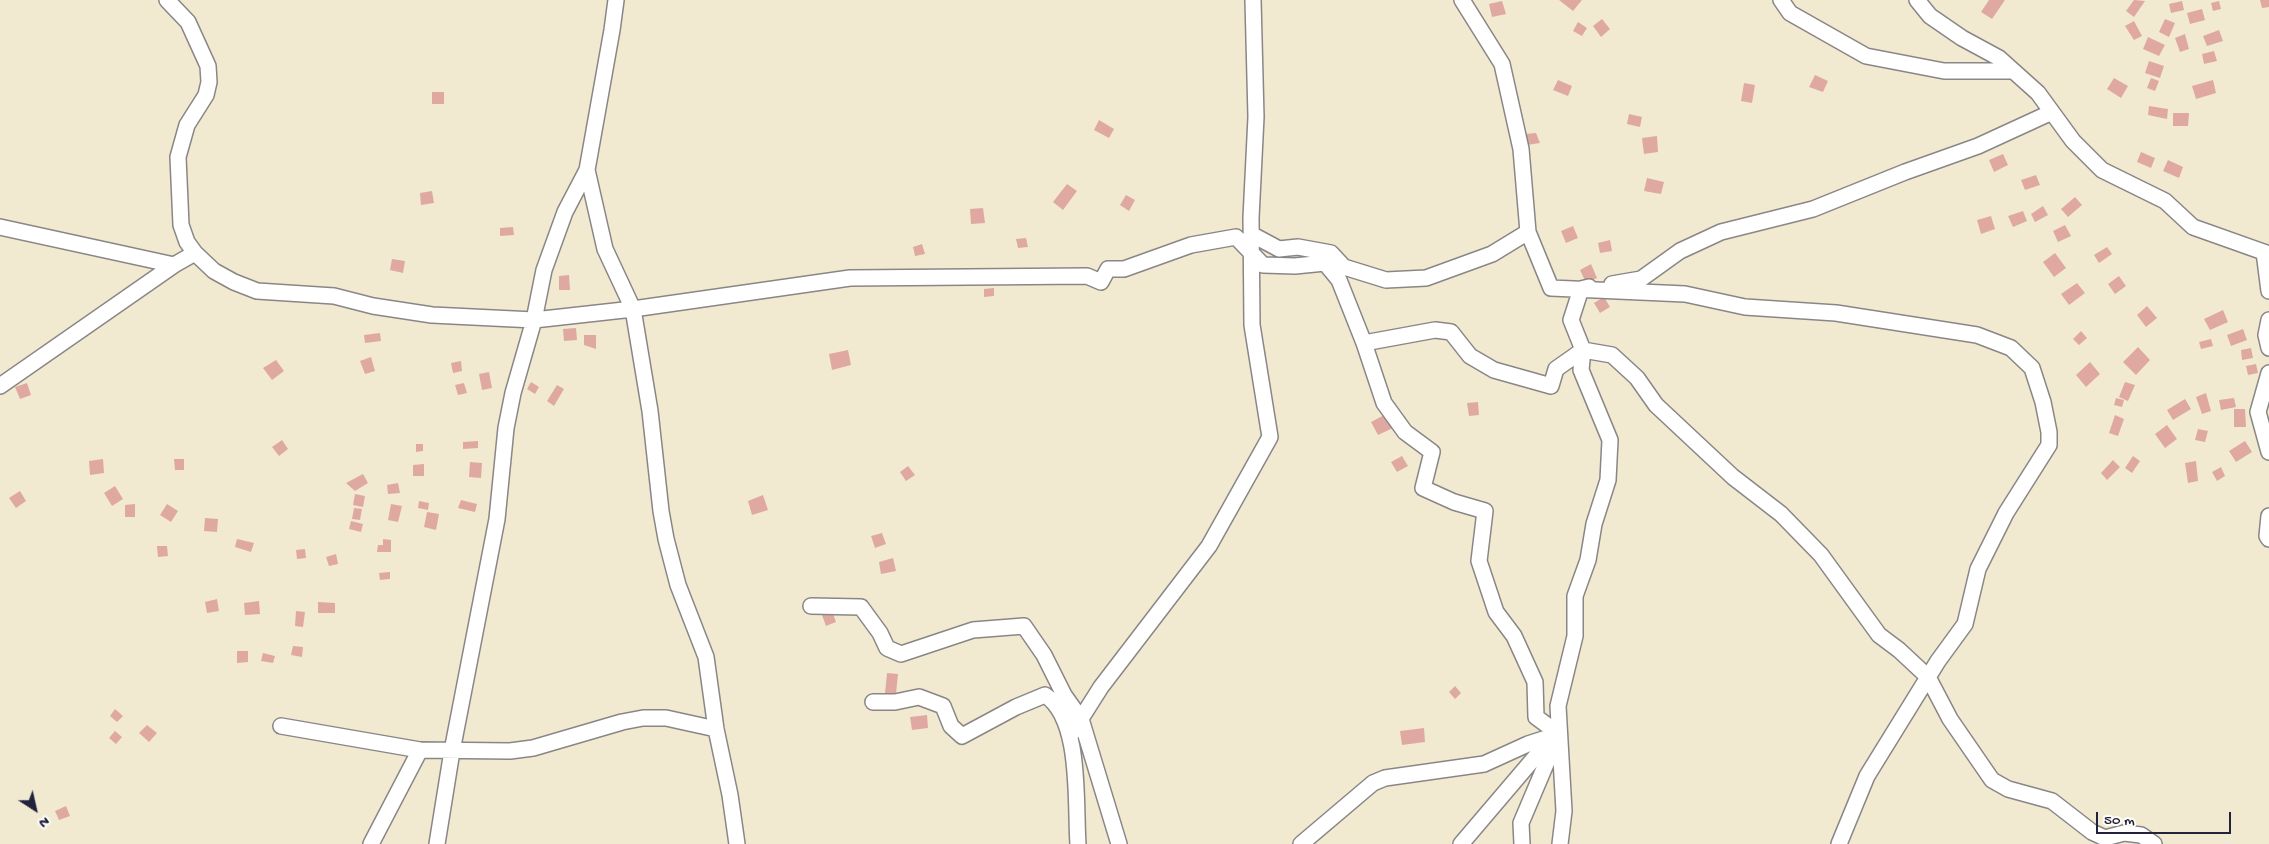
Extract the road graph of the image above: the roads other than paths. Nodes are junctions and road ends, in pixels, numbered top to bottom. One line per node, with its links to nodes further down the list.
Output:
1 (167, 0): 14 (street)
2 (616, 0): 9 (street)
3 (1253, 0): 12 (street)
4 (1462, 0): 11 (street)
5 (1781, 0): 7 (street)
6 (1918, 0): 7 (street)
7 (2013, 71): 8 (street)
8 (2052, 112): 15 (street); 17 (street)
9 (587, 170): 19 (street); 20 (street)
10 (0, 227): 16 (street)
11 (1528, 232): 12 (street); 17 (street)
12 (1251, 234): 13 (street)
13 (1250, 250): 19 (street); 22 (street); 33 (street)
14 (195, 253): 16 (street); 20 (street)
15 (2267, 253): 18 (street)
16 (174, 265): 26 (street)
17 (1581, 289): 24 (street); 31 (street)
18 (2269, 291)
19 (633, 309): 20 (street); 35 (street)
20 (534, 320): 39 (street)
21 (2269, 320): 23 (street)
22 (1364, 343): 24 (street); 36 (street)
23 (2269, 348)
24 (1583, 350): 31 (street); 36 (street)
25 (2269, 373): 27 (street)
26 (0, 386)
27 (2269, 452)
28 (2269, 516): 29 (street)
29 (2269, 539)
30 (811, 606): 33 (street)
31 (1928, 677): 49 (street); 50 (street)
32 (873, 702): 37 (street)
33 (1081, 719): 37 (street); 44 (street)
34 (281, 726): 38 (street)
35 (716, 729): 39 (street); 42 (street)
36 (1556, 735): 45 (street); 46 (street); 47 (street); 48 (street)
37 (1070, 736): 43 (street)
38 (420, 750): 39 (street); 40 (street)
39 (452, 751): 41 (street)
40 (370, 844)
41 (437, 844)
42 (737, 844)
43 (1078, 844)
44 (1119, 844)
45 (1301, 844)
46 (1461, 844)
47 (1522, 844)
48 (1560, 844)
49 (1839, 844)
50 (2154, 844)

